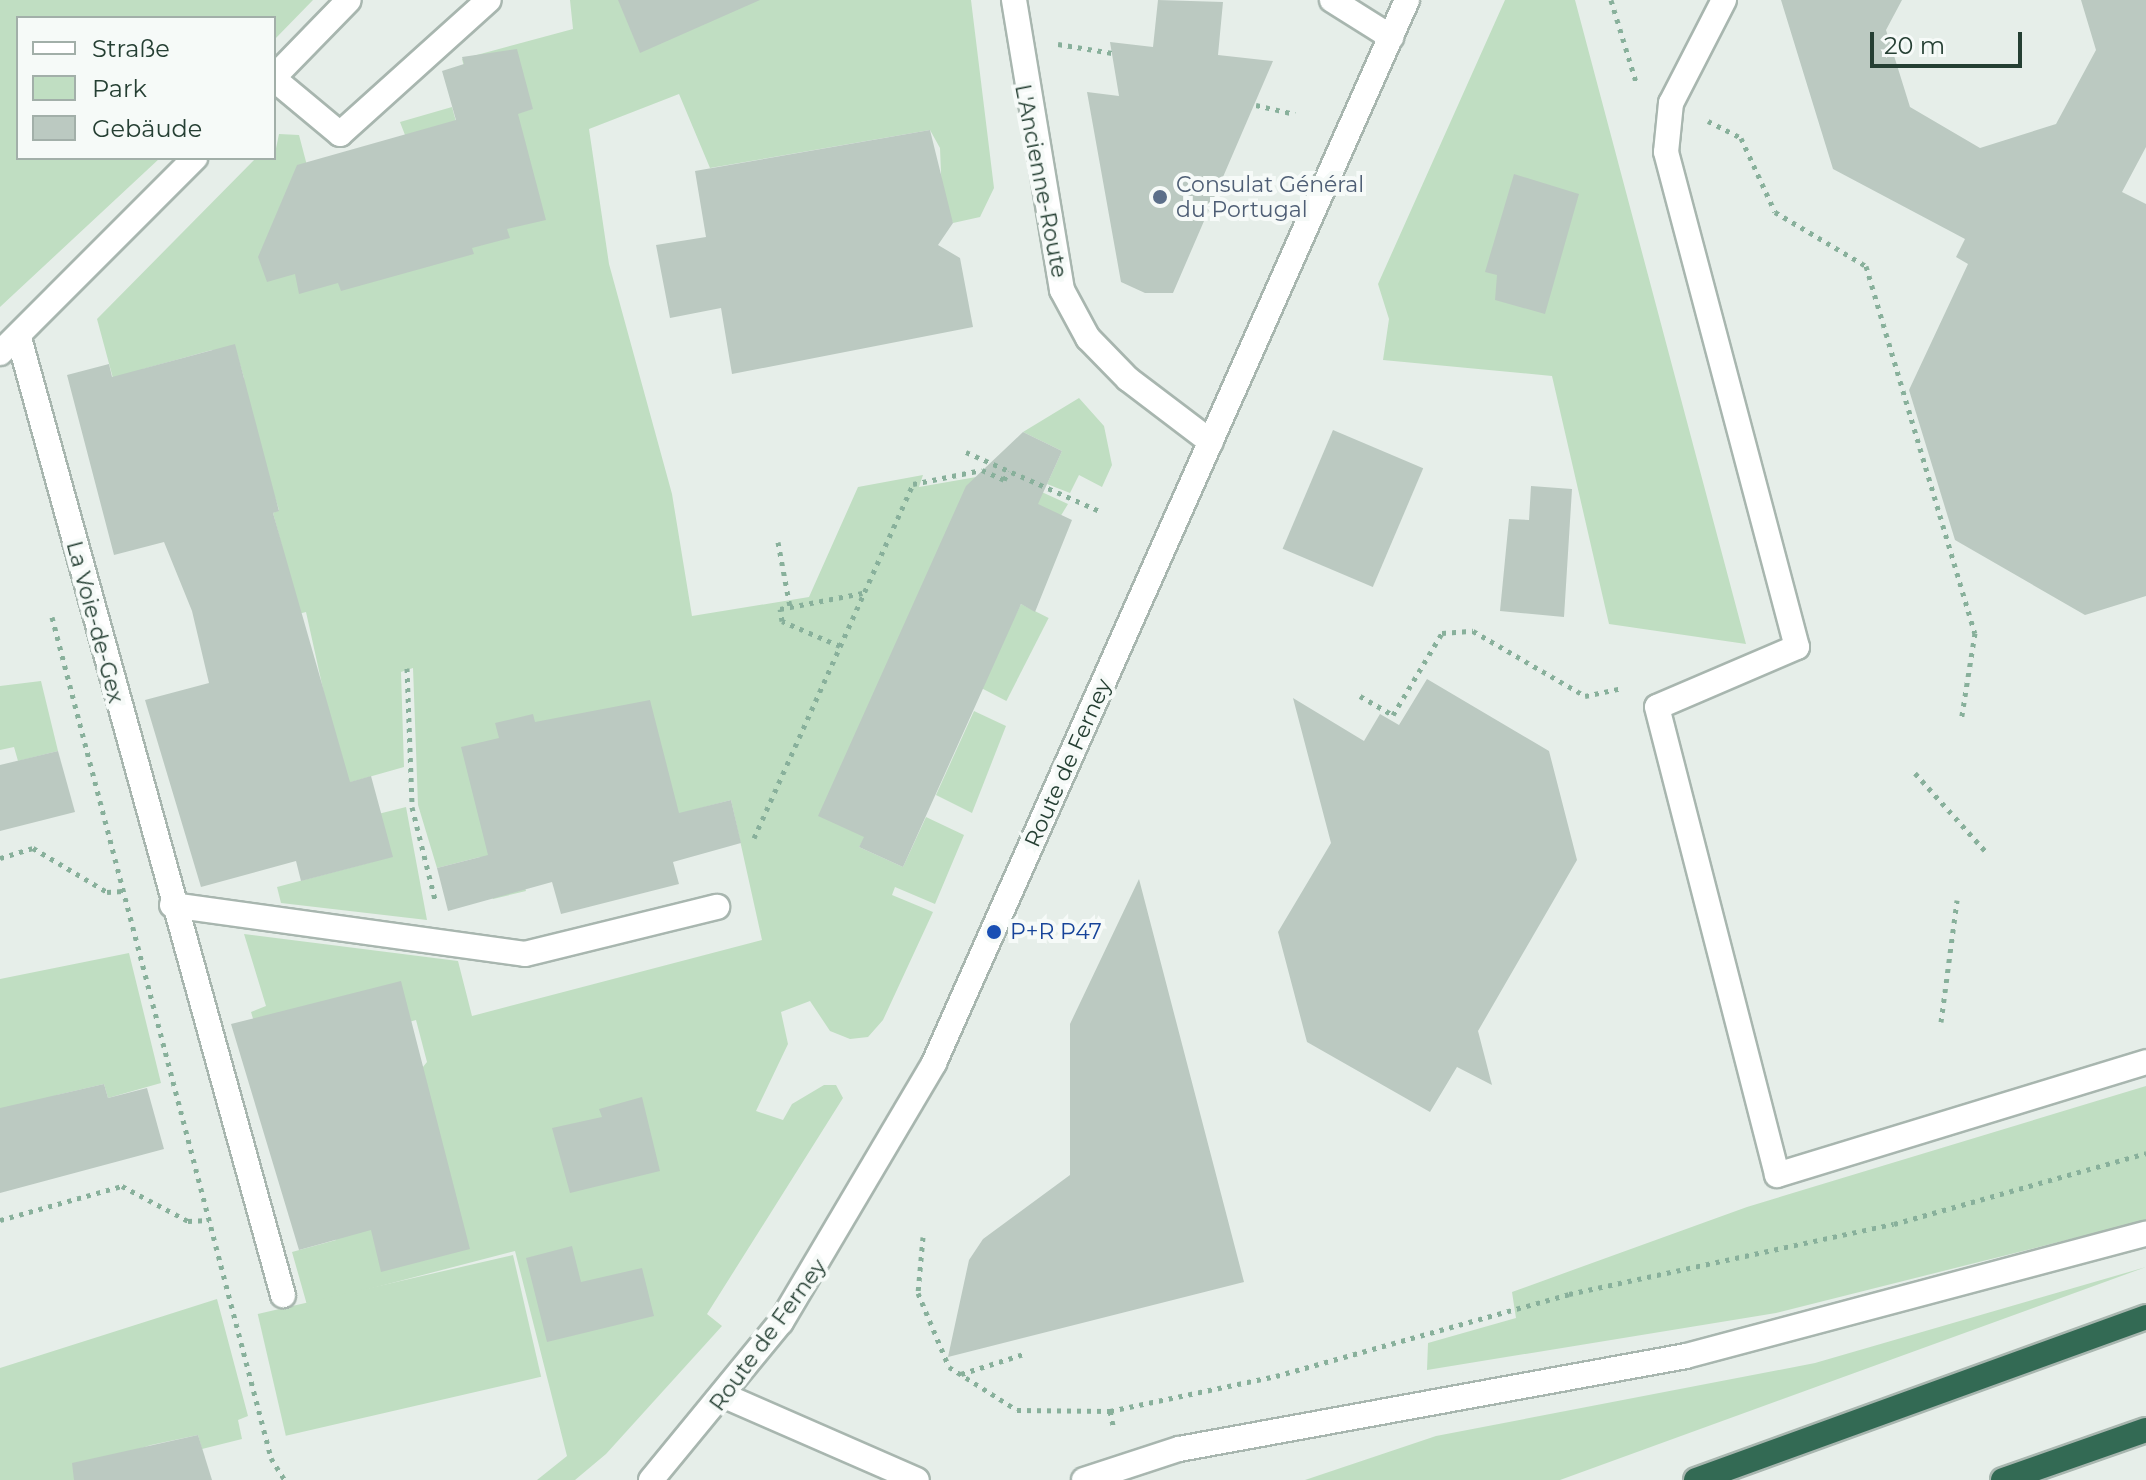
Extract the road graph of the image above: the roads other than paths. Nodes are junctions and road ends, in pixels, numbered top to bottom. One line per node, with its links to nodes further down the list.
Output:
1 (349, 0): 8 (street)
2 (489, 0): 9 (street)
3 (1014, 0): 12 (street, L'Ancienne-Route)
4 (1332, 0): 7 (street)
5 (1407, 0): 7 (street, Route de Ferney)
6 (1724, 0): 15 (street)
7 (1391, 37): 12 (street, Route de Ferney)
8 (276, 76)
9 (276, 80)
10 (193, 160): 11 (street, La Voie-de-Gex)
11 (10, 346): 13 (street, La Voie-de-Gex)
12 (1211, 442): 19 (street, Route de Ferney)
13 (172, 905): 14 (street); 17 (street, La Voie-de-Gex)
14 (717, 907)
15 (2146, 1062)
16 (2146, 1234): 23 (street)
17 (283, 1295)
18 (2146, 1317): 24 (highway)
19 (727, 1397): 21 (street, Route de Ferney); 22 (street)
20 (2146, 1430): 25 (highway)
21 (651, 1480)
22 (917, 1480)
23 (1084, 1480)
24 (1696, 1480)
25 (2003, 1480)

